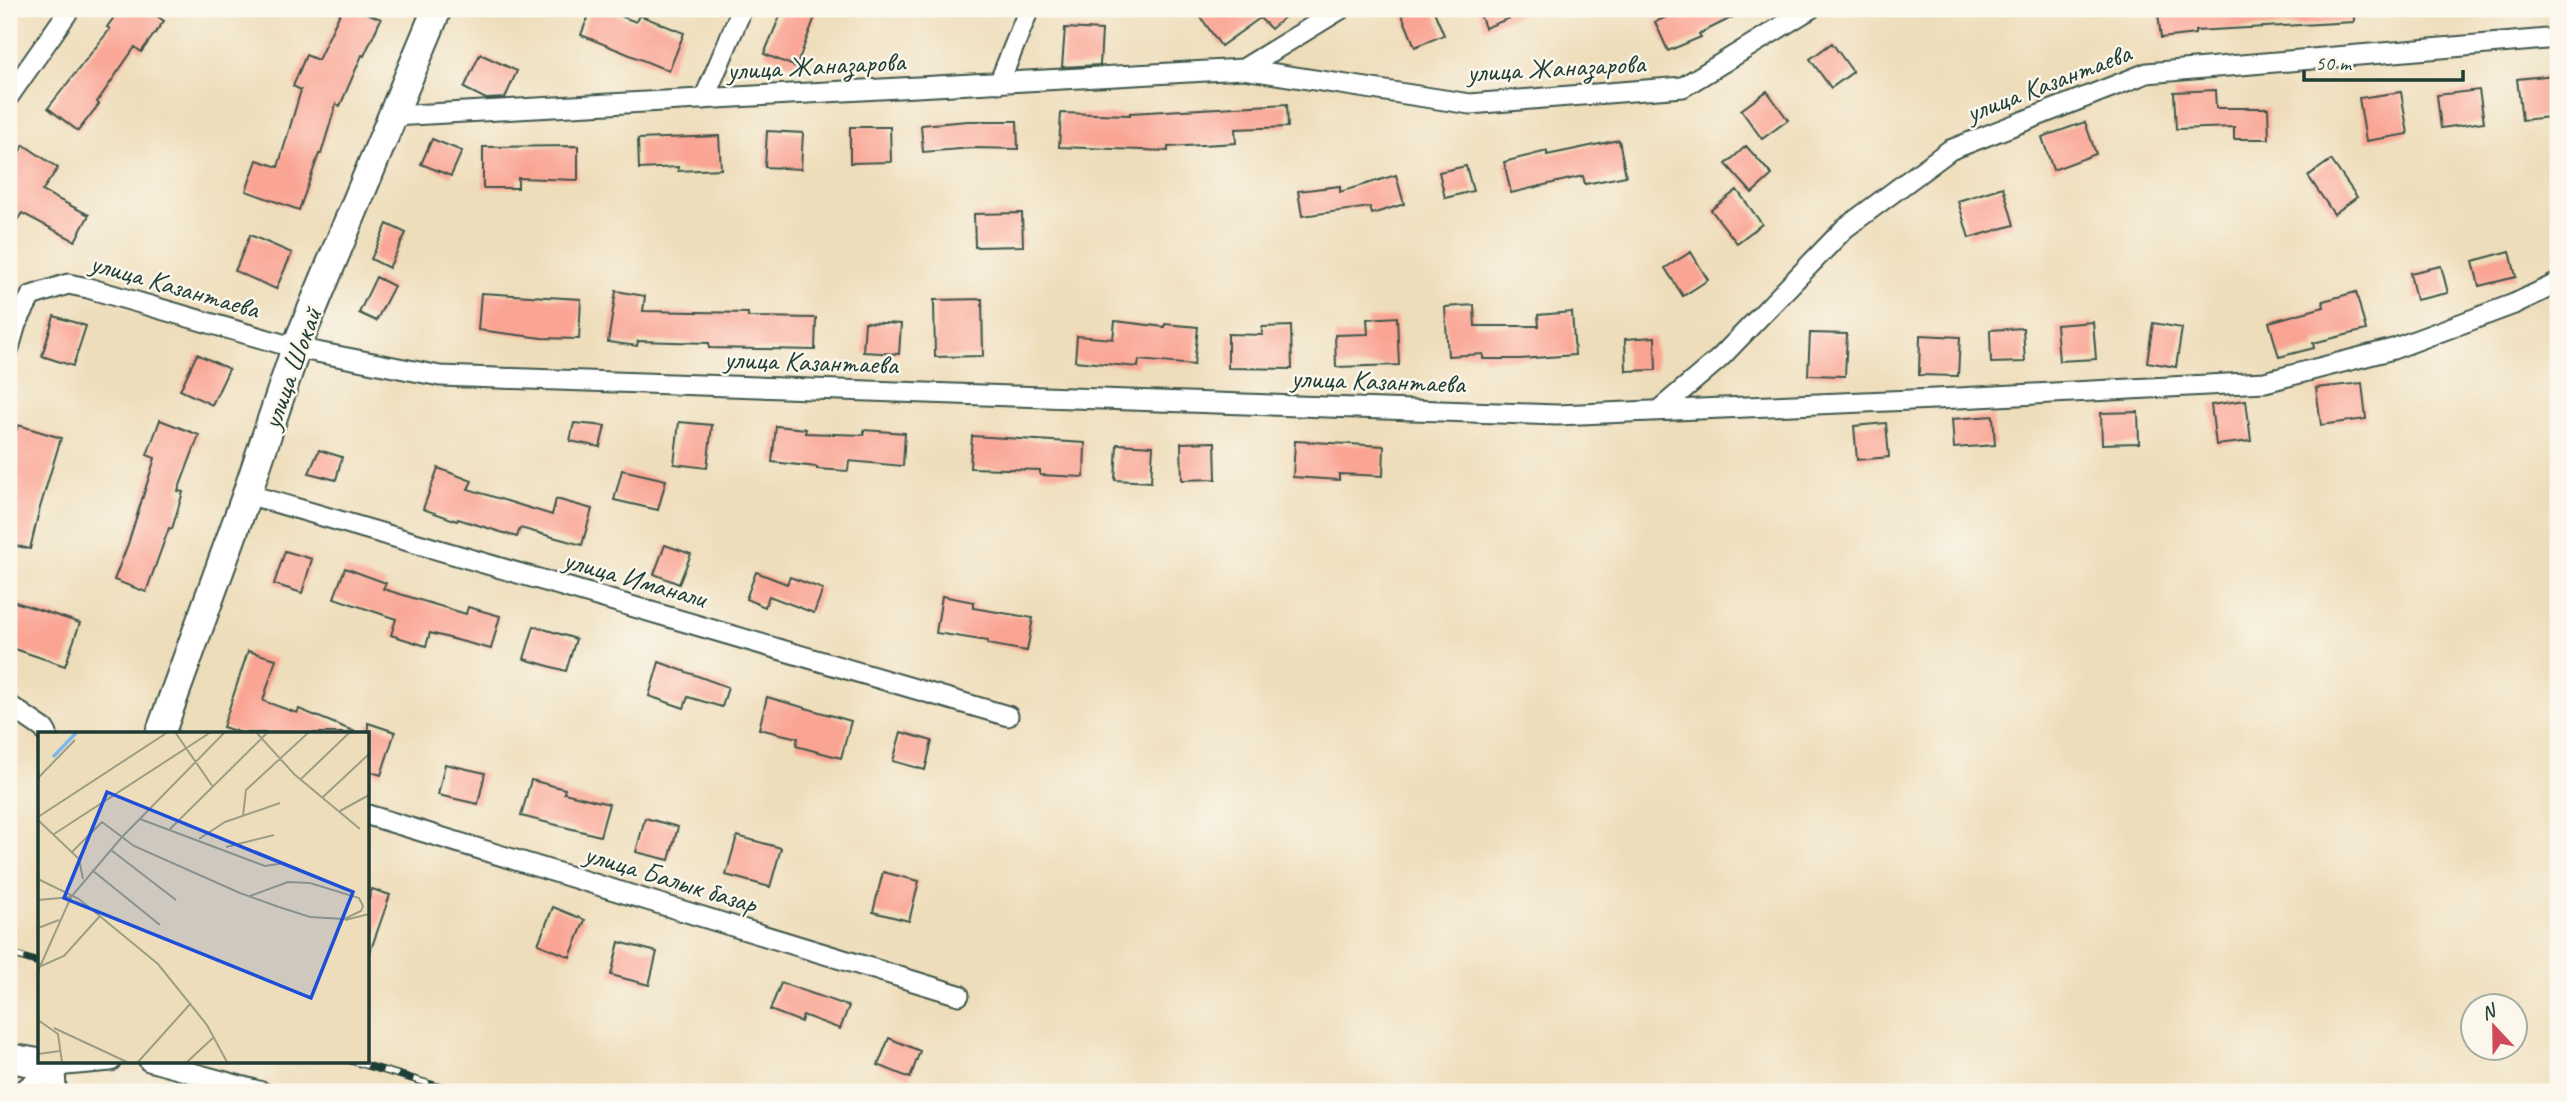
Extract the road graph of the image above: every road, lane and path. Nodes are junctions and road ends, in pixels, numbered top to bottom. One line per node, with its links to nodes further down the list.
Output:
1 (70, 9): 10 (street)
2 (437, 9): 12 (street, улица Шокай)
3 (742, 9): 11 (street)
4 (1029, 9): 9 (street)
5 (1341, 9): 8 (street, улица Жаназарова)
6 (1810, 9): 8 (street, улица Жаназарова)
7 (2558, 38): 18 (street, улица Казантаева)
8 (1243, 69): 9 (street, улица Жаназарова)
9 (999, 83): 11 (street, улица Жаназарова)
10 (9, 96)
11 (704, 99): 12 (street, улица Жаназарова)
12 (393, 116): 17 (street, улица Шокай)
13 (2558, 283): 15 (street, улица Казантаева)
14 (2558, 291): 15 (street)
15 (2514, 304): 18 (street, улица Казантаева)
16 (9, 348): 17 (street, улица Казантаева)
17 (296, 348): 18 (street, улица Казантаева); 19 (street, улица Шокай)
18 (1659, 410)
19 (247, 494): 21 (street, улица Иманали); 23 (street, улица Шокай)
20 (9, 705): 22 (street)
21 (1008, 716)
22 (46, 732)
23 (160, 732)
24 (369, 815): 25 (street, улица Балык базар)
25 (959, 995)
26 (9, 1058): 29 (street)
27 (106, 1062): 29 (street)
28 (153, 1062): 31 (street)
29 (56, 1073): 30 (street)
30 (21, 1092)
31 (262, 1092)

